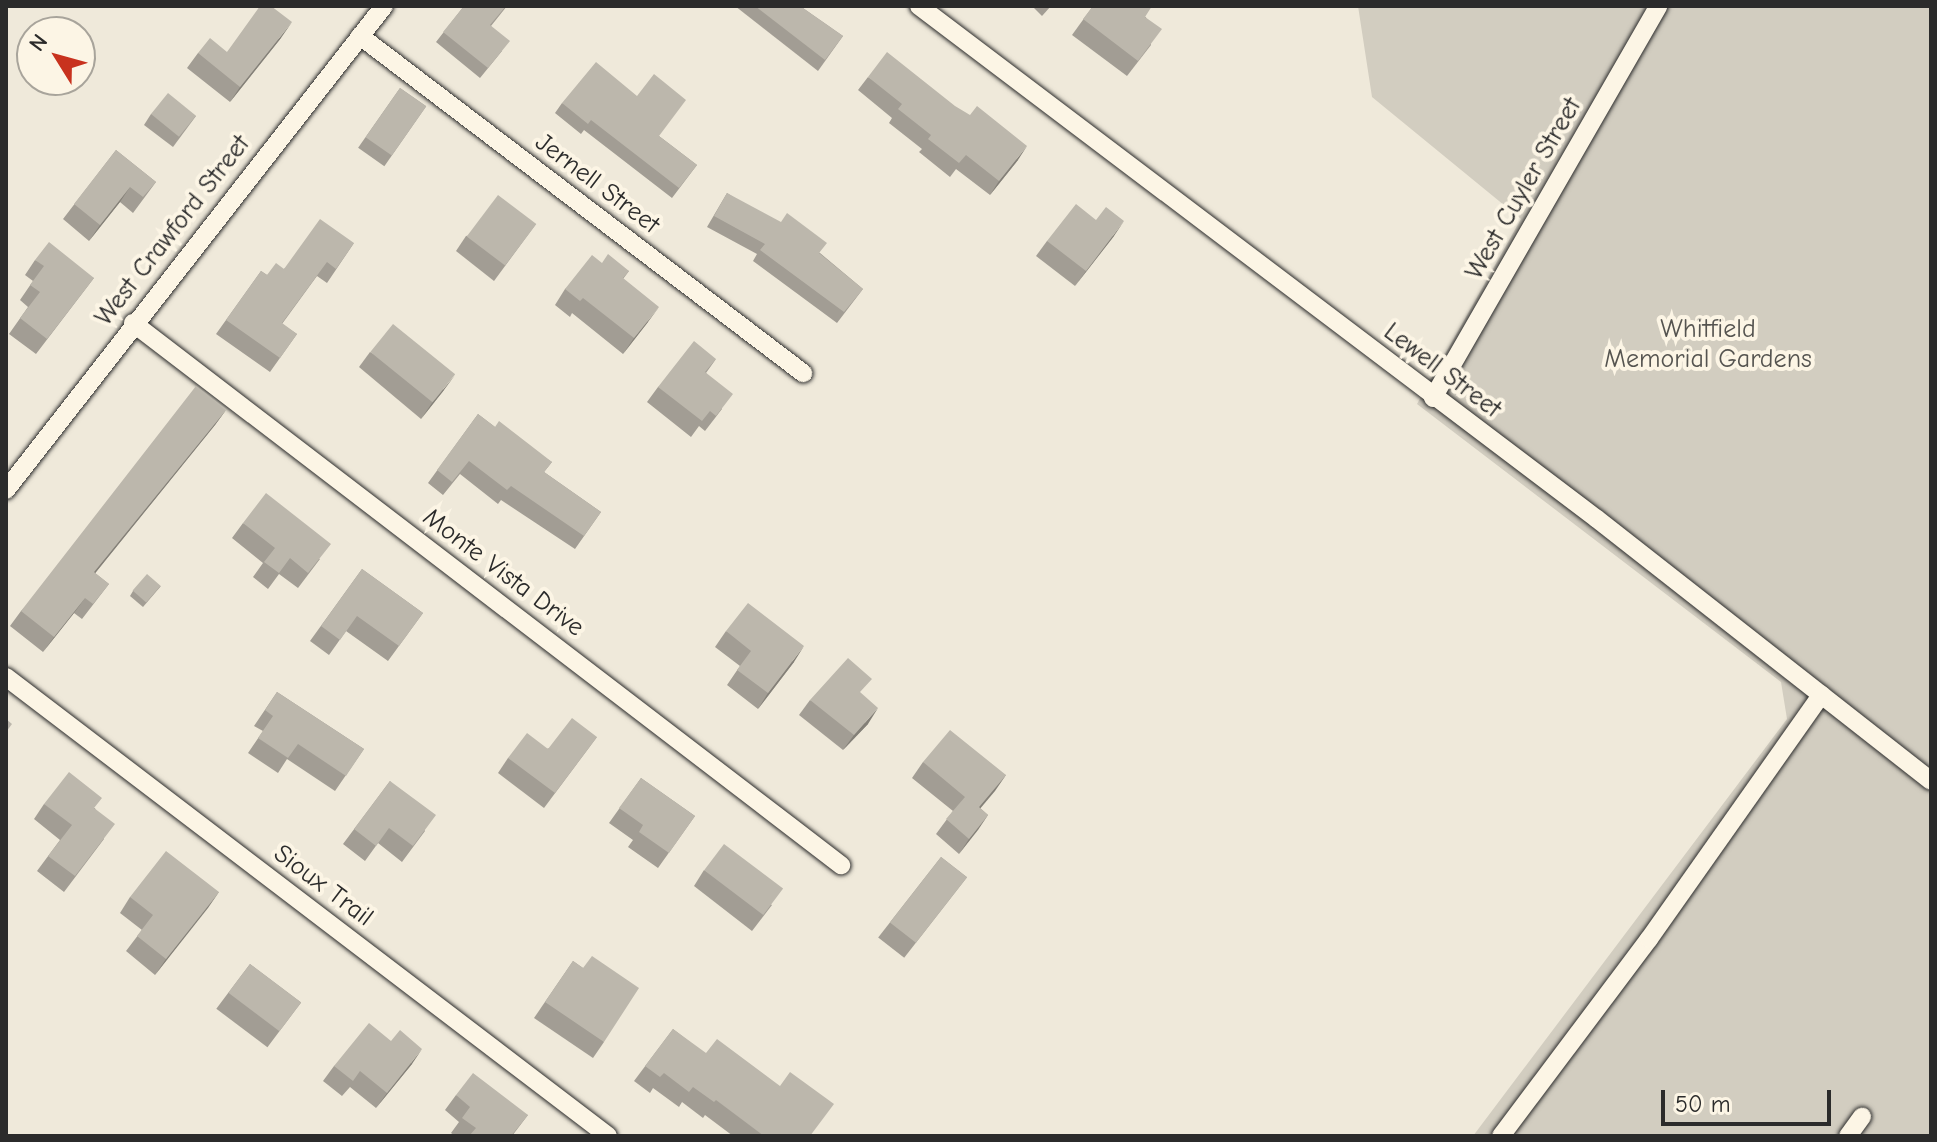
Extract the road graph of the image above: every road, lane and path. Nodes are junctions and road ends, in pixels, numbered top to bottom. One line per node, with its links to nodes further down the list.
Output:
1 (384, 6): 4 (street, West Crawford Street)
2 (919, 6): 7 (street, Lewell Street)
3 (1658, 6): 7 (street, West Cuyler Street)
4 (360, 36): 5 (street, West Crawford Street); 6 (street, Jernell Street)
5 (133, 323): 8 (street, West Crawford Street); 12 (street, Monte Vista Drive)
6 (803, 373)
7 (1433, 398): 10 (street, Lewell Street)
8 (6, 490)
9 (6, 677): 14 (street, Sioux Trail)
10 (1821, 695): 11 (street, Lewell Street); 15 (street)
11 (1931, 781)
12 (841, 865)
13 (1862, 1117): 16 (street)
14 (608, 1136)
15 (1501, 1136)
16 (1848, 1136)

